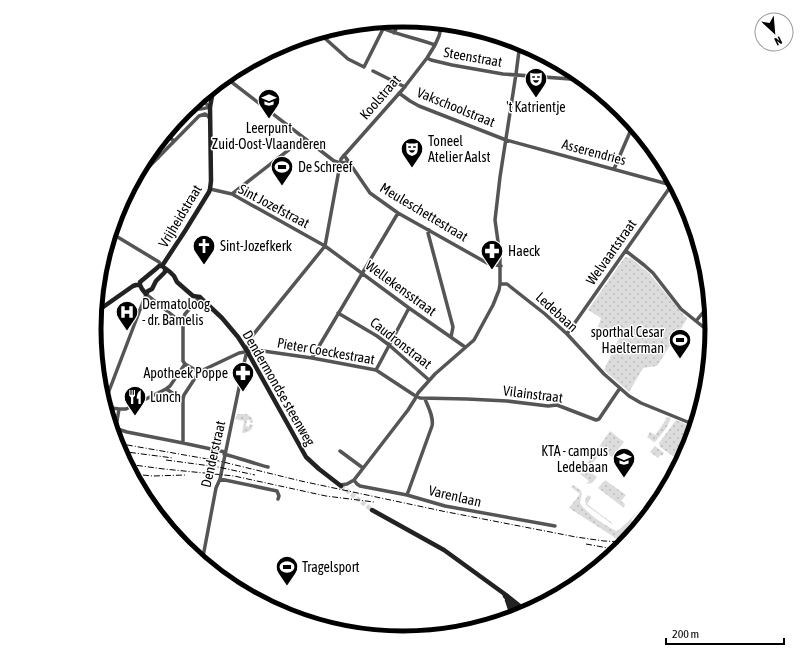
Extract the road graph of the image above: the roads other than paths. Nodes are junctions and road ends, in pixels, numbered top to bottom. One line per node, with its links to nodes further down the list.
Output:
1 (397, 27): 4 (street)
2 (383, 29): 4 (street); 5 (street)
3 (441, 30): 6 (street, Koolstraat)
4 (394, 33): 6 (street)
5 (324, 37)
6 (435, 45): 8 (street, Koolstraat)
7 (519, 50): 10 (street)
8 (427, 58): 10 (street, Steenstraat); 13 (street, Koolstraat)
9 (373, 71): 13 (street)
10 (516, 74): 11 (street, Steenstraat); 23 (street)
11 (571, 78)
12 (231, 81): 22 (street)
13 (405, 87): 15 (street, Koolstraat)
14 (213, 94): 17 (street, Vrijheidstraat)
15 (399, 94): 23 (street, Vakschoolstraat); 25 (street, Koolstraat)
16 (204, 102): 17 (street)
17 (210, 107): 18 (street); 19 (street, Vrijheidstraat)
18 (197, 108)
19 (210, 120): 24 (street); 33 (street, Vrijheidstraat)
20 (631, 131): 30 (street)
21 (170, 137): 24 (street)
22 (304, 138): 29 (street); 35 (street)
23 (506, 140): 30 (street, Asserendries); 41 (street)
24 (174, 141): 27 (street)
25 (344, 155): 28 (street, Meuleschettestraat); 29 (street, Koolstraat)
26 (156, 156): 27 (street)
27 (158, 158): 31 (street)
28 (349, 162): 29 (street); 36 (street, Meuleschettestraat)
29 (340, 163): 39 (street, Koolstraat)
30 (614, 169): 32 (street, Asserendries)
31 (146, 170)
32 (668, 183)
33 (210, 189): 35 (street, Sint Jozefstraat); 42 (street, Vrijheidstraat)
34 (671, 189): 40 (street, Welvaartstraat)
35 (232, 194): 39 (street, Sint Jozefstraat)
36 (398, 213): 37 (street, Meuleschettestraat); 43 (street)
37 (429, 230): 41 (street, Meuleschettestraat); 58 (street)
38 (116, 236): 42 (street)
39 (324, 246): 43 (street, Wellekensstraat); 61 (street, Denderstraat)
40 (626, 251): 55 (street); 57 (street, Welvaartstraat)
41 (501, 266): 46 (street)
42 (164, 268): 44 (street, Vrijheidstraat); 45 (street, Dendermondse steenweg); 47 (street)
43 (362, 273): 51 (street, Wellekensstraat); 53 (street)
44 (162, 275): 45 (street); 48 (street, Vrijheidstraat)
45 (174, 276): 49 (street, Dendermondse steenweg)
46 (500, 284): 57 (street, Ledebaan); 60 (street)
47 (140, 285): 48 (street); 50 (street)
48 (146, 294): 54 (street); 69 (street)
49 (200, 297): 54 (street); 61 (street, Dendermondse steenweg)
50 (102, 308)
51 (409, 308): 58 (street, Wellekensstraat); 59 (street)
52 (704, 311): 55 (street)
53 (338, 312): 59 (street, Caudronstraat); 62 (street)
54 (183, 319): 63 (street)
55 (696, 321): 56 (street)
56 (705, 328)
57 (567, 334): 67 (street, Ledebaan)
58 (451, 337): 60 (street, Wellekensstraat)
59 (389, 344): 64 (street); 66 (street, Caudronstraat)
60 (465, 347): 66 (street)
61 (247, 351): 62 (street, Pieter Coeckestraat); 65 (street); 80 (street, Denderstraat); 85 (street, Dendermondse steenweg)
62 (312, 358): 64 (street, Pieter Coeckestraat)
63 (185, 364): 65 (street); 68 (street)
64 (376, 370): 70 (street, Pieter Coeckestraat)
65 (199, 372): 72 (street)
66 (430, 380): 70 (street)
67 (620, 388): 71 (street, Vilainstraat); 76 (street, Ledebaan)
68 (166, 389): 72 (street); 74 (street)
69 (109, 395)
70 (417, 396): 71 (street, Pieter Coeckestraat); 82 (street)
71 (425, 398): 86 (street)
72 (182, 400): 78 (street)
73 (111, 407): 74 (street)
74 (119, 409): 75 (street)
75 (115, 420)
76 (690, 422)
77 (118, 429): 78 (street)
78 (183, 442): 80 (street)
79 (340, 451): 82 (street)
80 (225, 453): 81 (street); 83 (street, Denderstraat)
81 (268, 467)
82 (363, 468): 84 (street)
83 (220, 479): 87 (street); 90 (street, Denderstraat)
84 (354, 480): 85 (street); 86 (street, Varenlaan)
85 (340, 486)
86 (407, 496): 89 (street, Varenlaan)
87 (278, 499)
88 (372, 510): 91 (street)
89 (555, 526)
90 (203, 555)
91 (499, 591): 92 (street); 93 (street)
92 (506, 598): 94 (street); 95 (street)
93 (521, 607)
94 (516, 609)
95 (510, 611)

